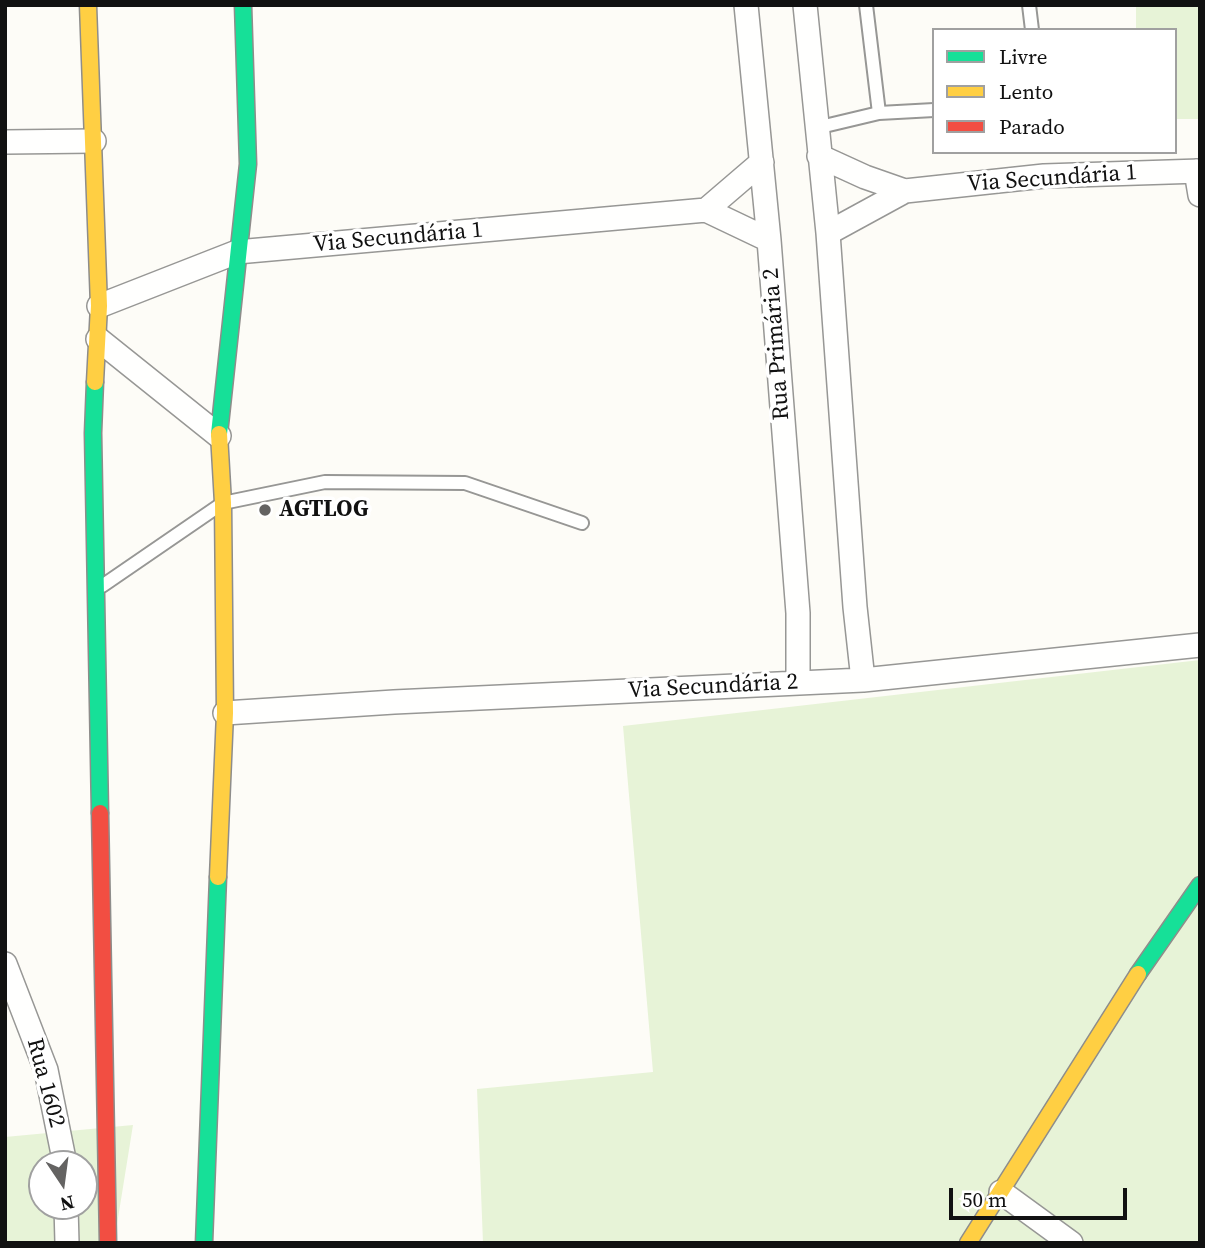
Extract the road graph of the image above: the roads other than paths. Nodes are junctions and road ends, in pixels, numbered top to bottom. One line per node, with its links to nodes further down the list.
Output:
1 (88, 5): 12 (main road)
2 (243, 5): 21 (main road)
3 (746, 5): 14 (street, Rua Primária 2)
4 (805, 5): 10 (street)
5 (866, 5): 9 (lane)
6 (1029, 5): 7 (lane)
7 (1032, 28)
8 (932, 110): 9 (lane)
9 (880, 113): 10 (lane)
10 (816, 128): 13 (street)
11 (10, 137): 12 (street)
12 (94, 141): 22 (main road)
13 (819, 156): 16 (street); 19 (street)
14 (762, 162): 18 (street); 20 (street, Rua Primária 2)
15 (1198, 171): 16 (street, Via Secundária 1); 17 (street)
16 (905, 191): 19 (street)
17 (1200, 195)
18 (706, 210): 20 (street); 21 (street, Via Secundária 1)
19 (828, 233): 29 (street)
20 (769, 240): 30 (street, Rua Primária 2)
21 (236, 252): 22 (street, Via Secundária 1); 24 (main road)
22 (99, 306): 23 (main road)
23 (98, 339): 24 (street); 27 (main road)
24 (219, 436): 25 (main road)
25 (223, 503): 26 (lane); 27 (lane); 31 (main road)
26 (582, 523)
27 (96, 591): 38 (main road)
28 (1200, 645): 29 (street, Via Secundária 2)
29 (863, 680): 30 (street, Via Secundária 2)
30 (798, 682): 31 (street, Via Secundária 2)
31 (225, 713): 39 (main road)
32 (1200, 885): 35 (main road)
33 (5, 964): 34 (street, Rua 1602)
34 (62, 1150)
35 (1001, 1192): 40 (main road); 41 (street)
36 (66, 1220): 37 (street)
37 (67, 1243)
38 (108, 1243)
39 (204, 1243)
40 (968, 1243)
41 (1071, 1243)

